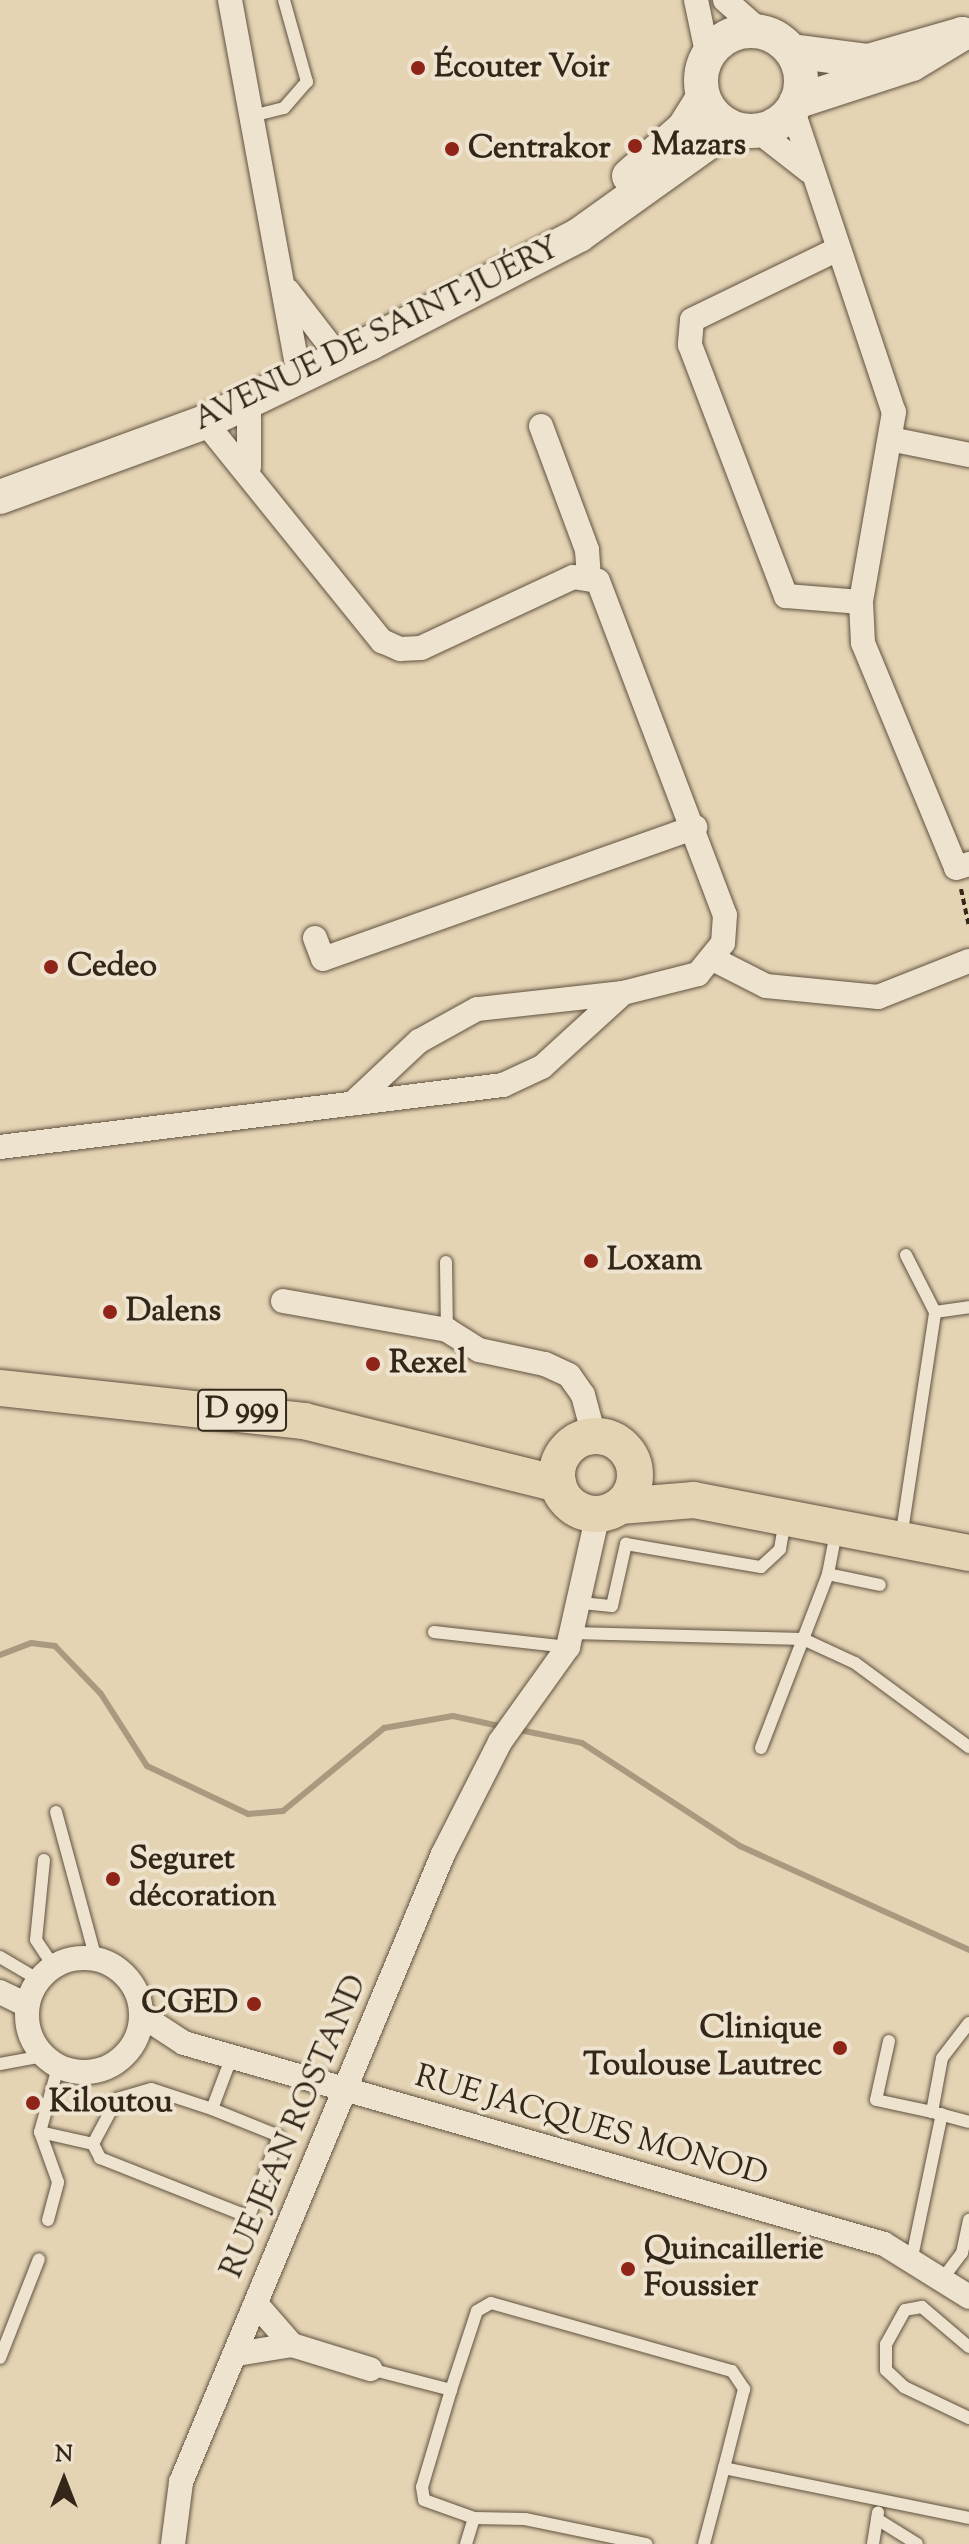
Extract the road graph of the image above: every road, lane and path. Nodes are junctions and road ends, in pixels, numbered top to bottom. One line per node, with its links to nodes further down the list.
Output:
1 (230, 0): 11 (street)
2 (284, 0): 11 (lane)
3 (696, 0): 8 (street)
4 (725, 0): 5 (street)
5 (759, 30): 7 (main road); 8 (main road)
6 (967, 35): 7 (main road); 10 (main road)
7 (792, 51): 10 (main road)
8 (708, 57): 9 (main road)
9 (703, 98): 12 (main road); 16 (main road, AVENUE DE SAINT-JUÉRY)
10 (794, 105): 12 (main road); 13 (street)
11 (252, 116): 15 (street)
12 (744, 129): 13 (street); 18 (main road, AVENUE DE SAINT-JUÉRY)
13 (809, 171): 14 (street)
14 (836, 250): 21 (street); 27 (street)
15 (286, 288): 16 (street); 17 (street)
16 (328, 343): 17 (main road, AVENUE DE SAINT-JUÉRY)
17 (296, 359): 24 (main road, AVENUE DE SAINT-JUÉRY)
18 (249, 402): 19 (main road, AVENUE DE SAINT-JUÉRY); 23 (street)
19 (205, 422): 23 (street); 25 (main road, AVENUE DE SAINT-JUÉRY)
20 (541, 426): 26 (street)
21 (890, 439): 22 (street); 27 (street)
22 (969, 455)
23 (249, 467): 26 (street)
24 (0, 479)
25 (0, 497)
26 (589, 576): 28 (street)
27 (861, 602): 29 (street)
28 (695, 827): 31 (street); 32 (street)
29 (963, 866): 30 (path)
30 (969, 926)
31 (315, 938)
32 (713, 959): 33 (street); 34 (street)
33 (969, 961)
34 (623, 993): 35 (street); 35 (street)
35 (353, 1103): 36 (street)
36 (0, 1147)
37 (906, 1255): 41 (lane)
38 (446, 1262): 42 (lane)
39 (283, 1301): 42 (street)
40 (969, 1307): 41 (lane)
41 (935, 1312): 54 (lane)
42 (447, 1330): 46 (street)
43 (0, 1388): 44 (main road, D 999)
44 (57, 1400): 45 (main road, D 999); 47 (main road, D 999)
45 (0, 1413)
46 (582, 1441): 47 (main road, D 999); 48 (main road); 49 (main road)
47 (424, 1447): 49 (main road, D 999)
48 (630, 1455): 50 (main road); 51 (main road)
49 (558, 1484): 51 (main road)
50 (694, 1500): 51 (main road); 52 (main road)
51 (609, 1510): 58 (street)
52 (786, 1518): 53 (main road); 58 (lane)
53 (837, 1528): 54 (main road); 56 (lane)
54 (900, 1541): 55 (main road)
55 (969, 1553)
56 (828, 1574): 57 (lane); 60 (lane)
57 (880, 1585)
58 (582, 1603): 61 (street)
59 (434, 1632): 61 (lane)
60 (803, 1639): 61 (lane); 62 (lane); 63 (lane)
61 (570, 1640): 79 (street, RUE JEAN ROSTAND)
62 (969, 1747)
63 (761, 1748)
64 (56, 1812): 67 (lane)
65 (44, 1860): 68 (lane)
66 (0, 1957): 68 (lane)
67 (96, 1959): 68 (street); 71 (street)
68 (46, 1973): 70 (street)
69 (0, 1992): 70 (street)
70 (27, 2005): 77 (street)
71 (141, 2015): 74 (street); 76 (street)
72 (969, 2023): 81 (lane)
73 (889, 2041): 81 (lane)
74 (184, 2043): 75 (street, RUE JACQUES MONOD); 76 (street)
75 (232, 2056): 79 (street, RUE JACQUES MONOD); 80 (lane)
76 (121, 2059): 77 (street)
77 (51, 2061): 78 (lane); 83 (lane)
78 (0, 2064)
79 (345, 2090): 87 (street, RUE JACQUES MONOD); 91 (street, RUE JEAN ROSTAND)
80 (212, 2109): 84 (lane); 84 (lane)
81 (937, 2113): 82 (lane); 87 (lane)
82 (969, 2122)
83 (40, 2132): 84 (lane); 85 (lane)
84 (93, 2144)
85 (48, 2220)
86 (969, 2220): 89 (lane)
87 (912, 2257): 89 (street, RUE JACQUES MONOD)
88 (39, 2259): 95 (lane)
89 (943, 2278): 90 (street, RUE JACQUES MONOD)
90 (969, 2297)
91 (256, 2304): 92 (street); 94 (street, RUE JEAN ROSTAND)
92 (292, 2345): 94 (street); 96 (street)
93 (969, 2347): 98 (lane)
94 (237, 2354): 104 (street, RUE JEAN ROSTAND)
95 (0, 2358)
96 (370, 2369): 97 (lane)
97 (451, 2390): 99 (lane); 101 (lane)
98 (969, 2418)
99 (724, 2468): 100 (lane); 107 (lane)
100 (879, 2505): 102 (lane); 103 (lane)
101 (474, 2518): 105 (lane); 106 (lane)
102 (969, 2518)
103 (877, 2519): 108 (lane); 109 (lane)
104 (173, 2544)
105 (466, 2544)
106 (646, 2544)
107 (704, 2544)
108 (873, 2544)
109 (917, 2544)

